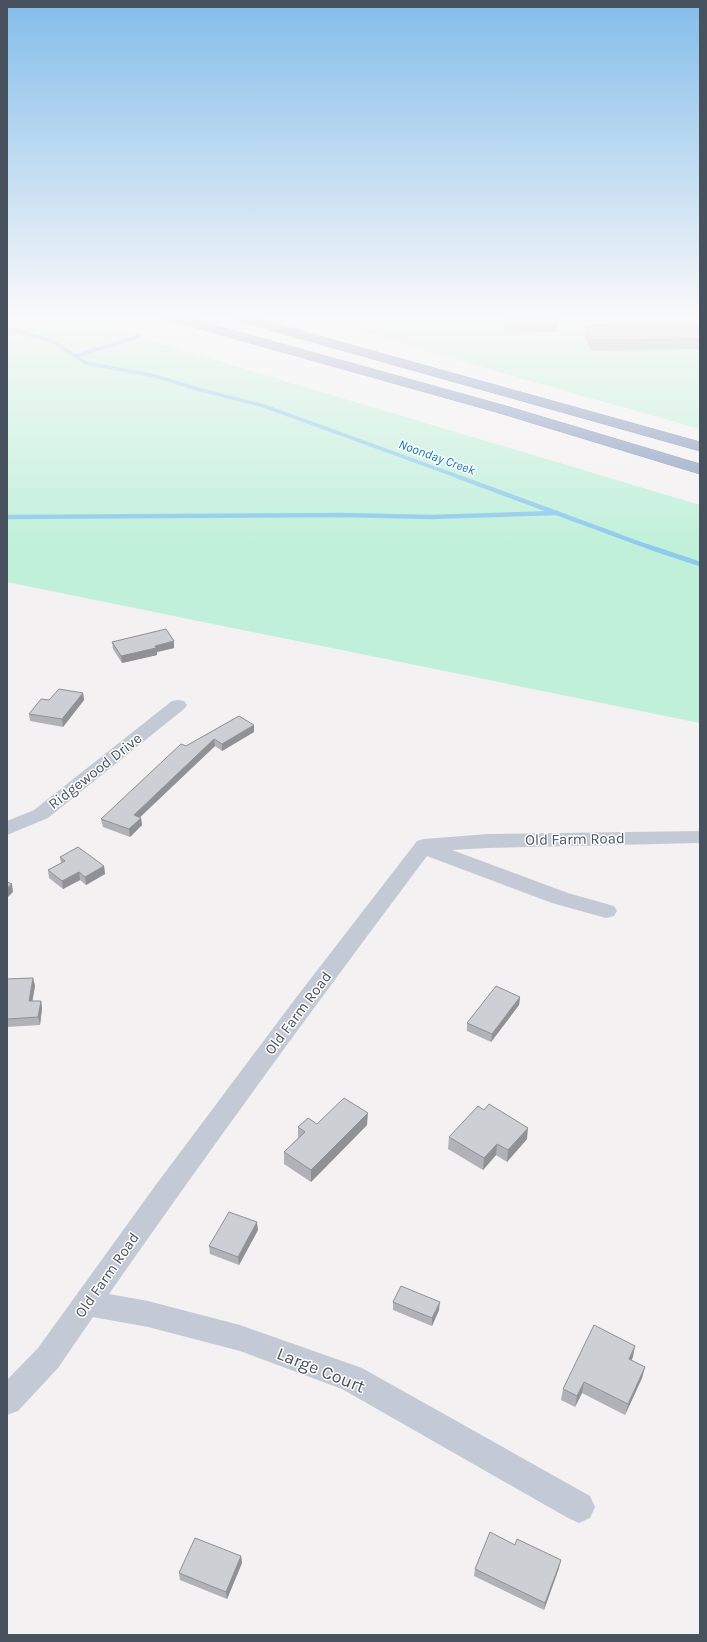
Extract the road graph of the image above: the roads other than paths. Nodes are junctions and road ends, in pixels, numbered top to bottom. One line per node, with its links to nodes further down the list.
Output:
1 (443, 394): 6 (highway)
2 (474, 394): 5 (highway)
3 (510, 394): 4 (highway)
4 (700, 447)
5 (700, 459)
6 (700, 469)
7 (178, 705): 8 (street, Ridgewood Drive)
8 (7, 829)
9 (700, 837): 10 (street, Old Farm Road)
10 (424, 846): 11 (street); 12 (street, Old Farm Road)
11 (606, 911)
12 (86, 1303): 13 (street, Old Farm Road); 14 (street, Large Court)
13 (7, 1401)
14 (579, 1507)

